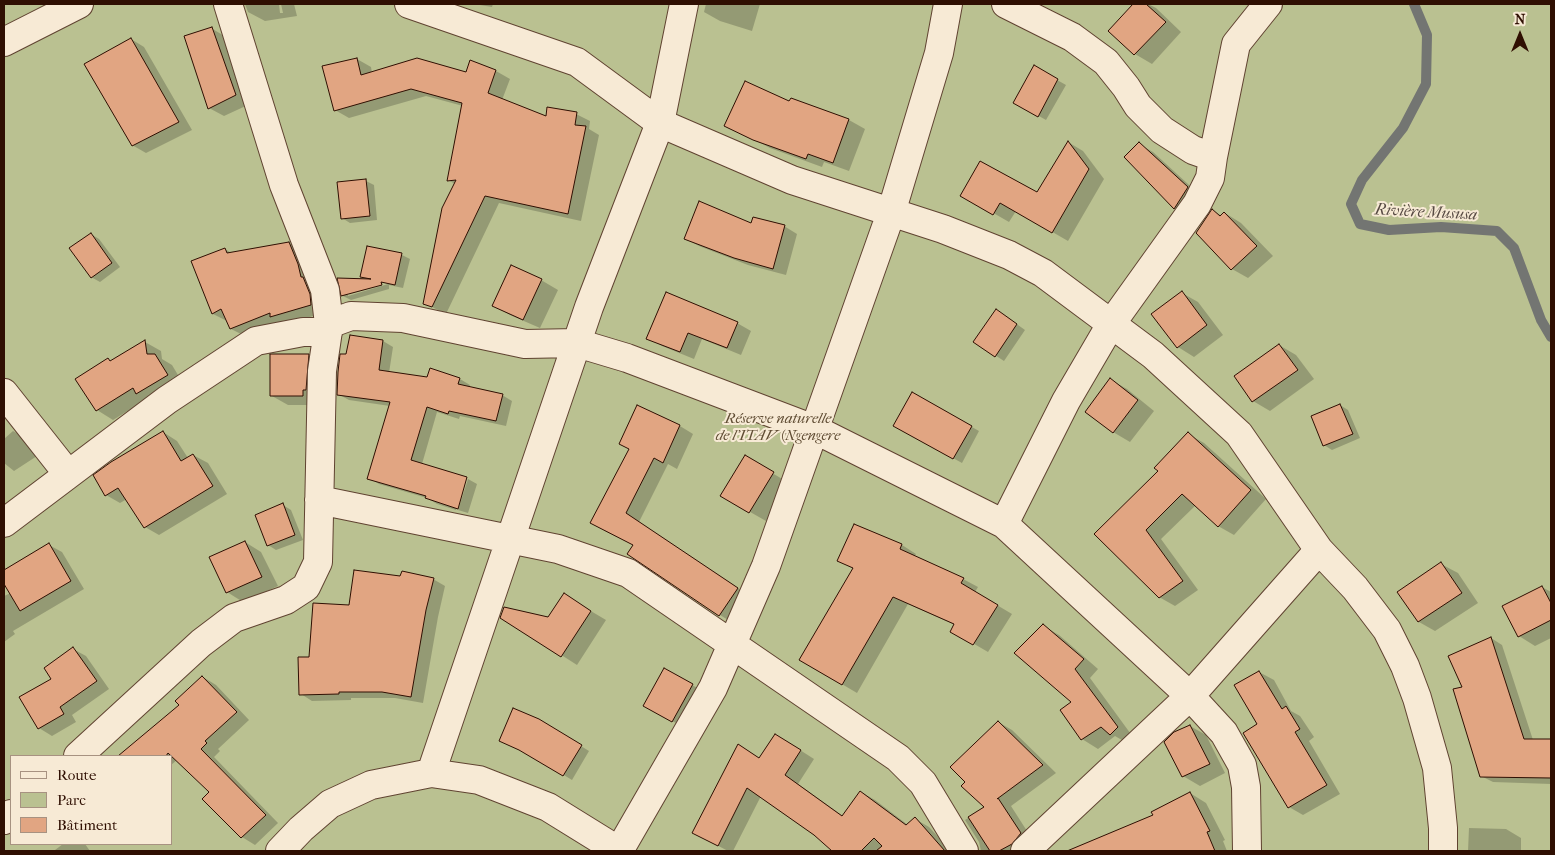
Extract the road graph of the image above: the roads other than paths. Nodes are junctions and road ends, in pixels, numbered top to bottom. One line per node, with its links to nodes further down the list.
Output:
1 (79, 4): 8 (street)
2 (228, 4): 13 (street)
3 (409, 4): 9 (street)
4 (684, 4): 9 (street)
5 (948, 4): 11 (street)
6 (1006, 4): 10 (street)
7 (1268, 4): 10 (street)
8 (4, 42)
9 (660, 122): 11 (street); 14 (street)
10 (1213, 157): 12 (street)
11 (891, 213): 12 (street); 16 (street)
12 (1112, 324): 20 (street); 22 (street)
13 (329, 328): 14 (street); 17 (street); 18 (street)
14 (577, 343): 16 (street); 21 (street)
15 (4, 393): 17 (street)
16 (814, 429): 20 (street); 23 (street)
17 (68, 474): 19 (street)
18 (319, 500): 21 (street); 25 (street)
19 (4, 523)
20 (1004, 524): 24 (street)
21 (510, 540): 23 (street); 26 (street)
22 (1319, 550): 24 (street); 32 (street)
23 (732, 644): 28 (street); 29 (street)
24 (1190, 696): 30 (street); 31 (street)
25 (79, 755)
26 (431, 773): 27 (street); 28 (street)
27 (280, 851)
28 (619, 851)
29 (964, 851)
30 (1025, 851)
31 (1247, 851)
32 (1443, 851)

